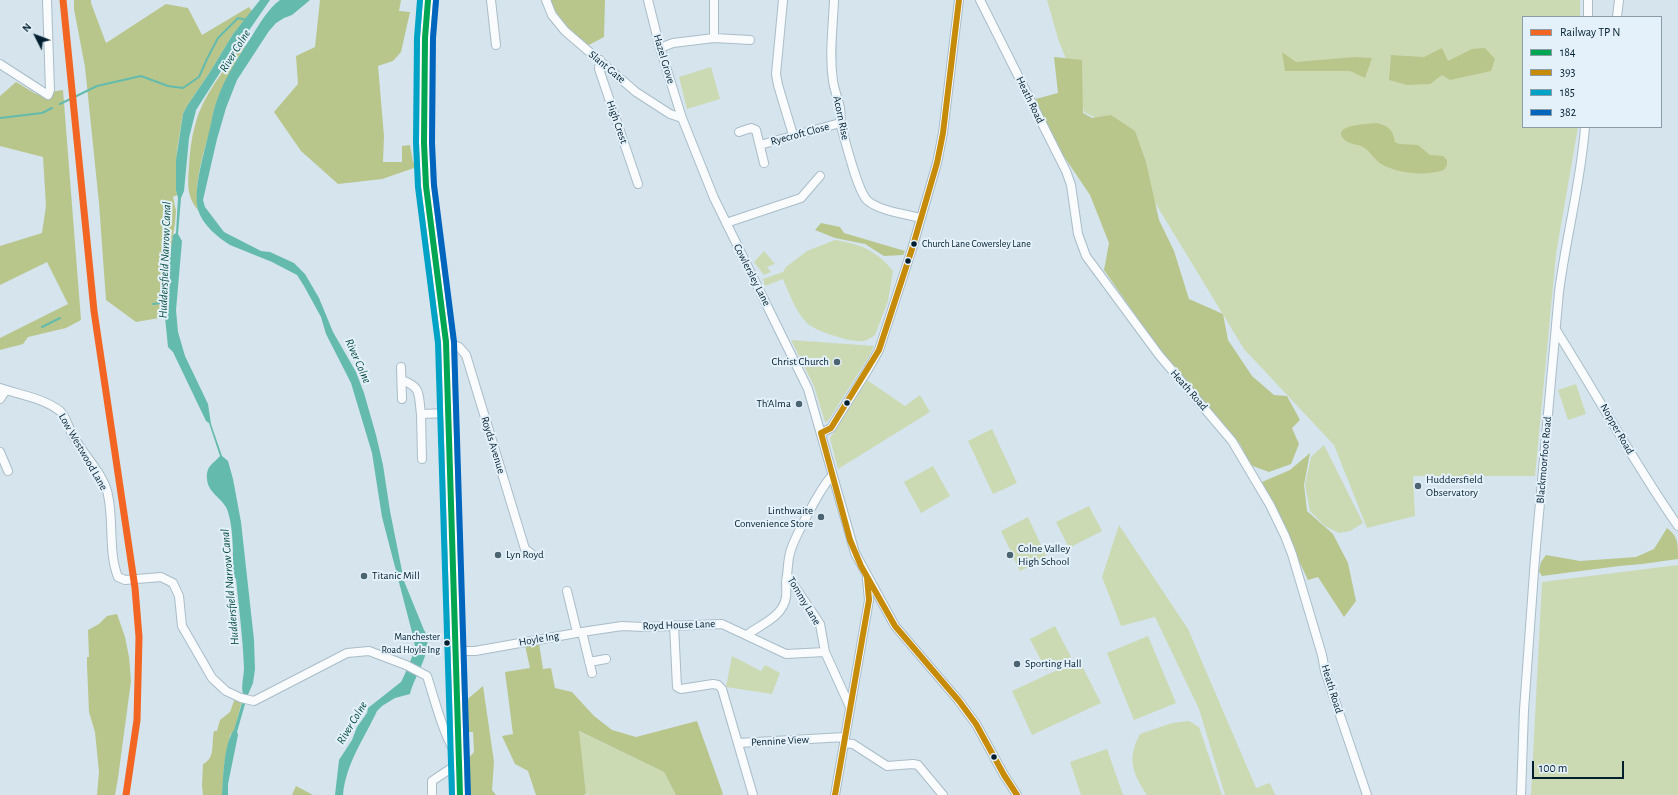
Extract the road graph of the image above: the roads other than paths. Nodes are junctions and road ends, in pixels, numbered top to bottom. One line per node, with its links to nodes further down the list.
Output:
1 (47, 0): 20 (street)
2 (428, 0): 33 (main road)
3 (491, 0): 17 (street)
4 (546, 0): 19 (street, Slant Gate)
5 (648, 0): 18 (street, Hazel Grove)
6 (714, 0): 15 (street)
7 (784, 0): 25 (street)
8 (834, 0): 22 (street, Acorn Rise)
9 (959, 0): 30 (street)
10 (980, 0): 70 (street, Heath Road)
11 (1588, 0): 13 (street)
12 (1619, 0): 14 (street)
13 (1588, 16)
14 (1617, 16)
15 (714, 38): 16 (street); 18 (street)
16 (750, 40)
17 (496, 45)
18 (660, 48): 21 (street, Hazel Grove)
19 (600, 60): 21 (street, Slant Gate); 29 (street, High Crest)
20 (0, 64)
21 (682, 118): 31 (street, Cowlersley Lane)
22 (840, 123): 25 (street, Ryecroft Close); 30 (street, Acorn Rise)
23 (1585, 128): 32 (street, Blackmoorfoot Road)
24 (739, 132): 26 (street, Ryecroft Close)
25 (793, 135): 26 (street, Ryecroft Close)
26 (760, 144): 27 (street, Ryecroft Close)
27 (764, 163)
28 (820, 176): 31 (street)
29 (638, 184)
30 (921, 218): 41 (street)
31 (726, 223): 41 (street, Cowlersley Lane)
32 (1556, 330): 46 (street, Nopper Road); 71 (street, Blackmoorfoot Road)
33 (446, 342): 39 (main road); 47 (street, Royds Avenue)
34 (401, 367): 35 (street)
35 (402, 380): 38 (street); 40 (street)
36 (3, 389): 37 (street); 63 (street, Low Westwood Lane)
37 (0, 399)
38 (402, 399)
39 (448, 413): 40 (street); 55 (main road)
40 (421, 414): 43 (street)
41 (821, 433): 45 (street, Cowlersley Lane)
42 (0, 452): 44 (street)
43 (422, 459)
44 (8, 471)
45 (832, 475): 48 (street, Cowlersley Lane); 49 (street, Tommy Lane)
46 (1678, 526)
47 (533, 555)
48 (866, 574): 60 (street); 69 (street, Cowlersley Lane)
49 (787, 575): 54 (street); 56 (street, Tommy Lane)
50 (567, 590): 53 (street)
51 (674, 625): 52 (street, Royd House Lane); 54 (street, Royd House Lane); 62 (street, Pennine View)
52 (622, 626): 53 (street, Hoyle Ing)
53 (580, 632): 55 (street, Hoyle Ing); 58 (street)
54 (747, 635): 56 (street, Royd House Lane)
55 (456, 652): 63 (main road)
56 (825, 652): 60 (street, Tommy Lane)
57 (606, 659): 58 (street)
58 (589, 662): 59 (street)
59 (592, 673)
60 (850, 707): 61 (street)
61 (844, 740): 62 (street, Pennine View); 67 (street); 68 (street)
62 (738, 743): 66 (street)
63 (458, 759): 64 (street); 65 (main road)
64 (432, 795)
65 (460, 795)
66 (753, 795)
67 (835, 795)
68 (943, 795)
69 (1017, 795)
70 (1367, 795)
71 (1521, 795)

